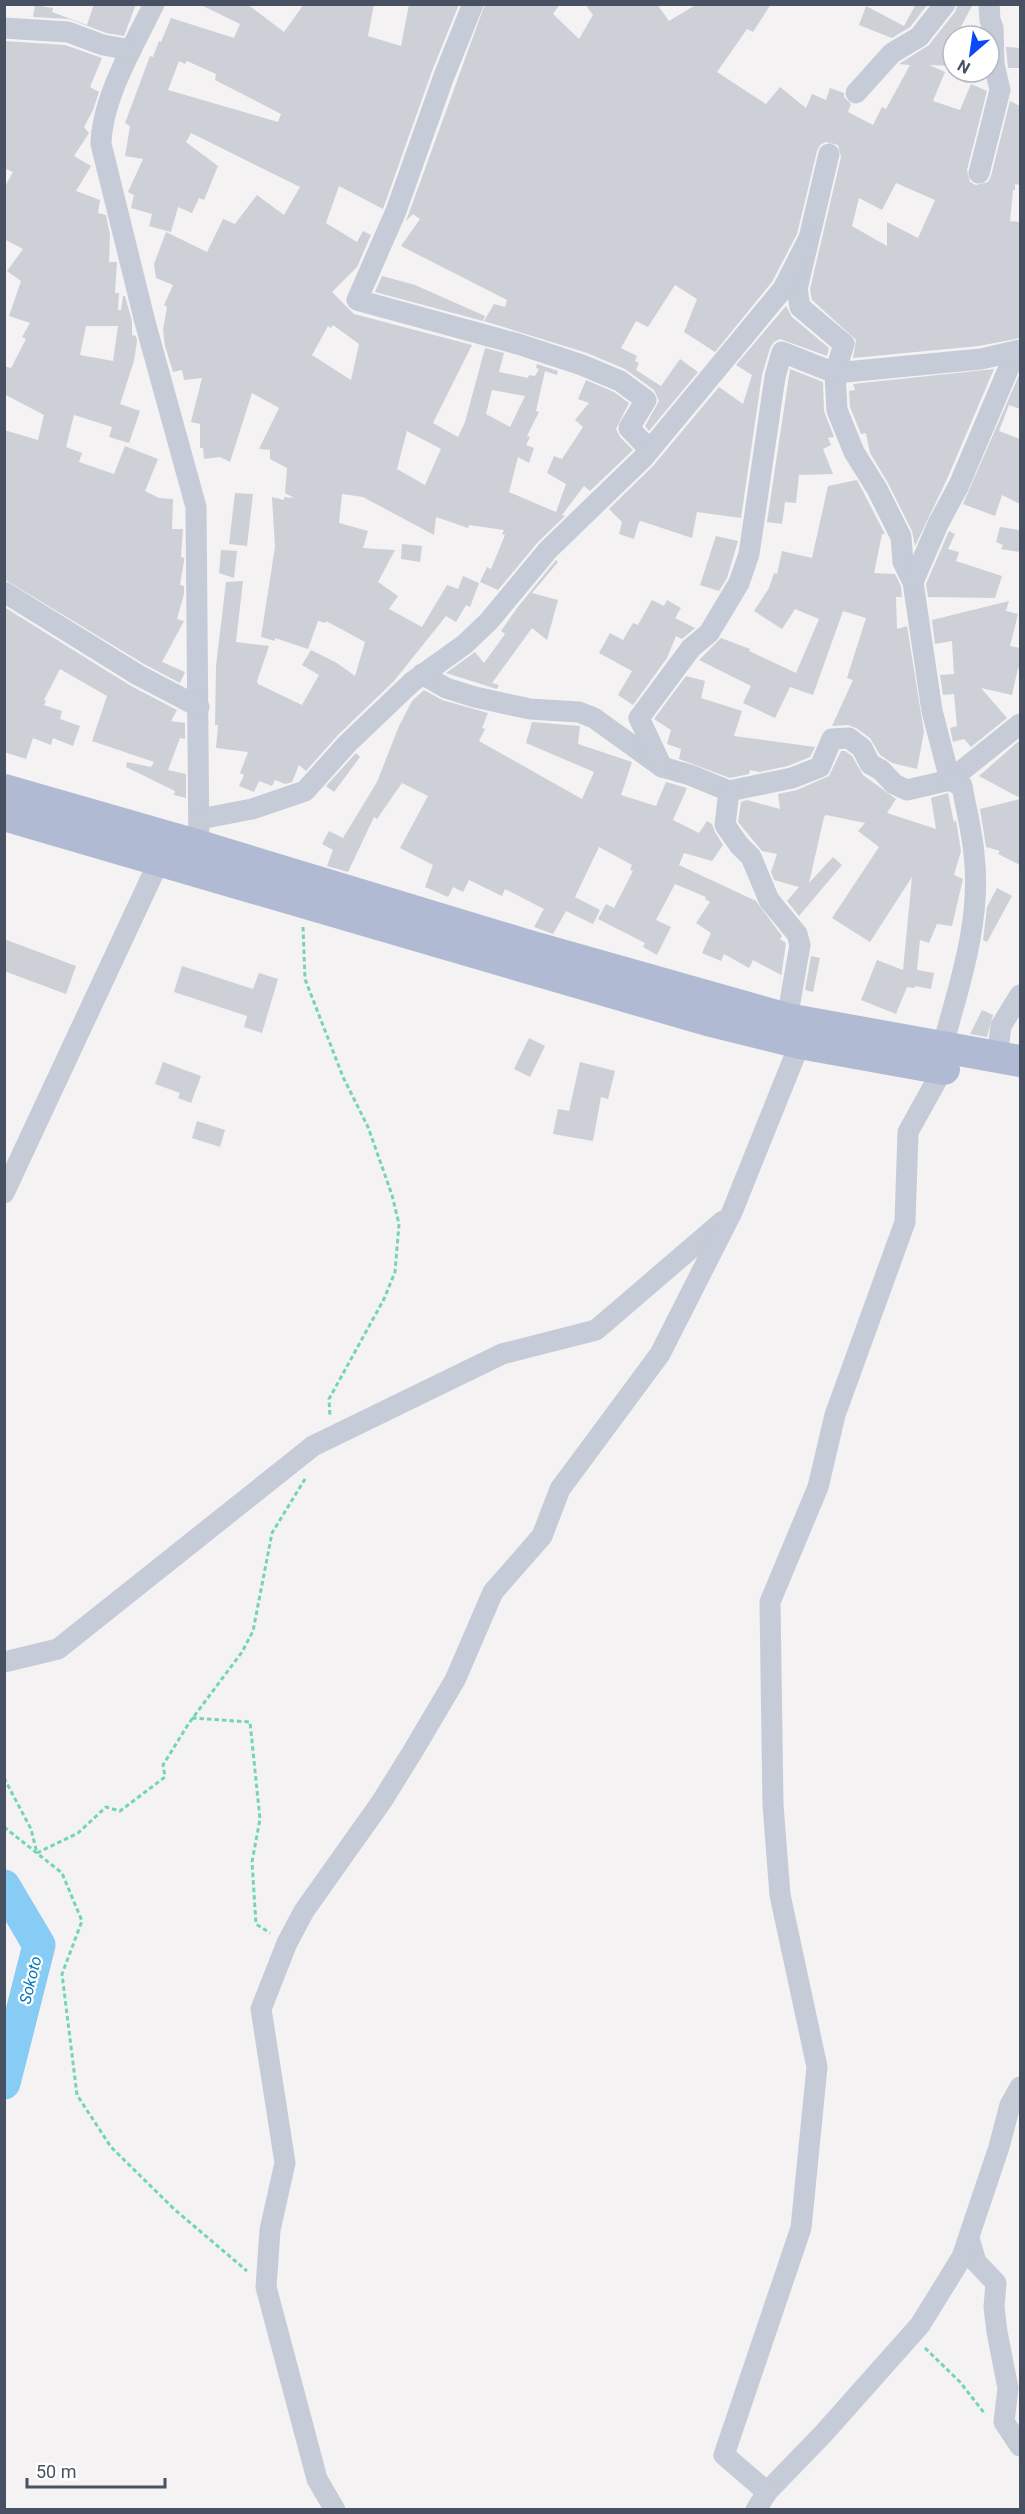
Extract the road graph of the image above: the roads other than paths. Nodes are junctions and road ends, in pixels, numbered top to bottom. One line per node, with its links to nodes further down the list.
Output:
1 (154, 4): 6 (street)
2 (473, 4): 13 (street)
3 (945, 4): 7 (street)
4 (989, 4): 9 (street)
5 (4, 28): 6 (street)
6 (131, 50): 17 (street)
7 (856, 93)
8 (830, 154): 10 (street)
9 (979, 172)
10 (808, 240): 12 (street); 13 (street)
11 (1018, 351): 12 (street); 14 (street)
12 (834, 373): 14 (street); 19 (street)
13 (649, 449): 16 (street)
14 (913, 582): 20 (street)
15 (4, 592): 17 (street)
16 (422, 674): 19 (street); 24 (street)
17 (199, 707): 24 (street)
18 (1020, 724): 20 (street)
19 (662, 767): 22 (street)
20 (950, 780): 22 (street); 28 (street)
21 (4, 790): 24 (main road)
22 (729, 791): 27 (street)
23 (4, 815): 25 (main road)
24 (199, 845): 25 (main road); 27 (main road); 27 (main road)
25 (160, 860): 31 (street)
26 (1020, 995): 29 (street)
27 (794, 1031): 28 (main road); 32 (street)
28 (943, 1059): 29 (main road); 30 (main road); 37 (street)
29 (1009, 1059)
30 (1020, 1082)
31 (4, 1193)
32 (732, 1212): 33 (street); 38 (street)
33 (4, 1662)
34 (1020, 2087): 35 (street)
35 (969, 2238): 36 (street); 37 (street)
36 (1020, 2446)
37 (767, 2492): 39 (street)
38 (335, 2510)
39 (756, 2510)

